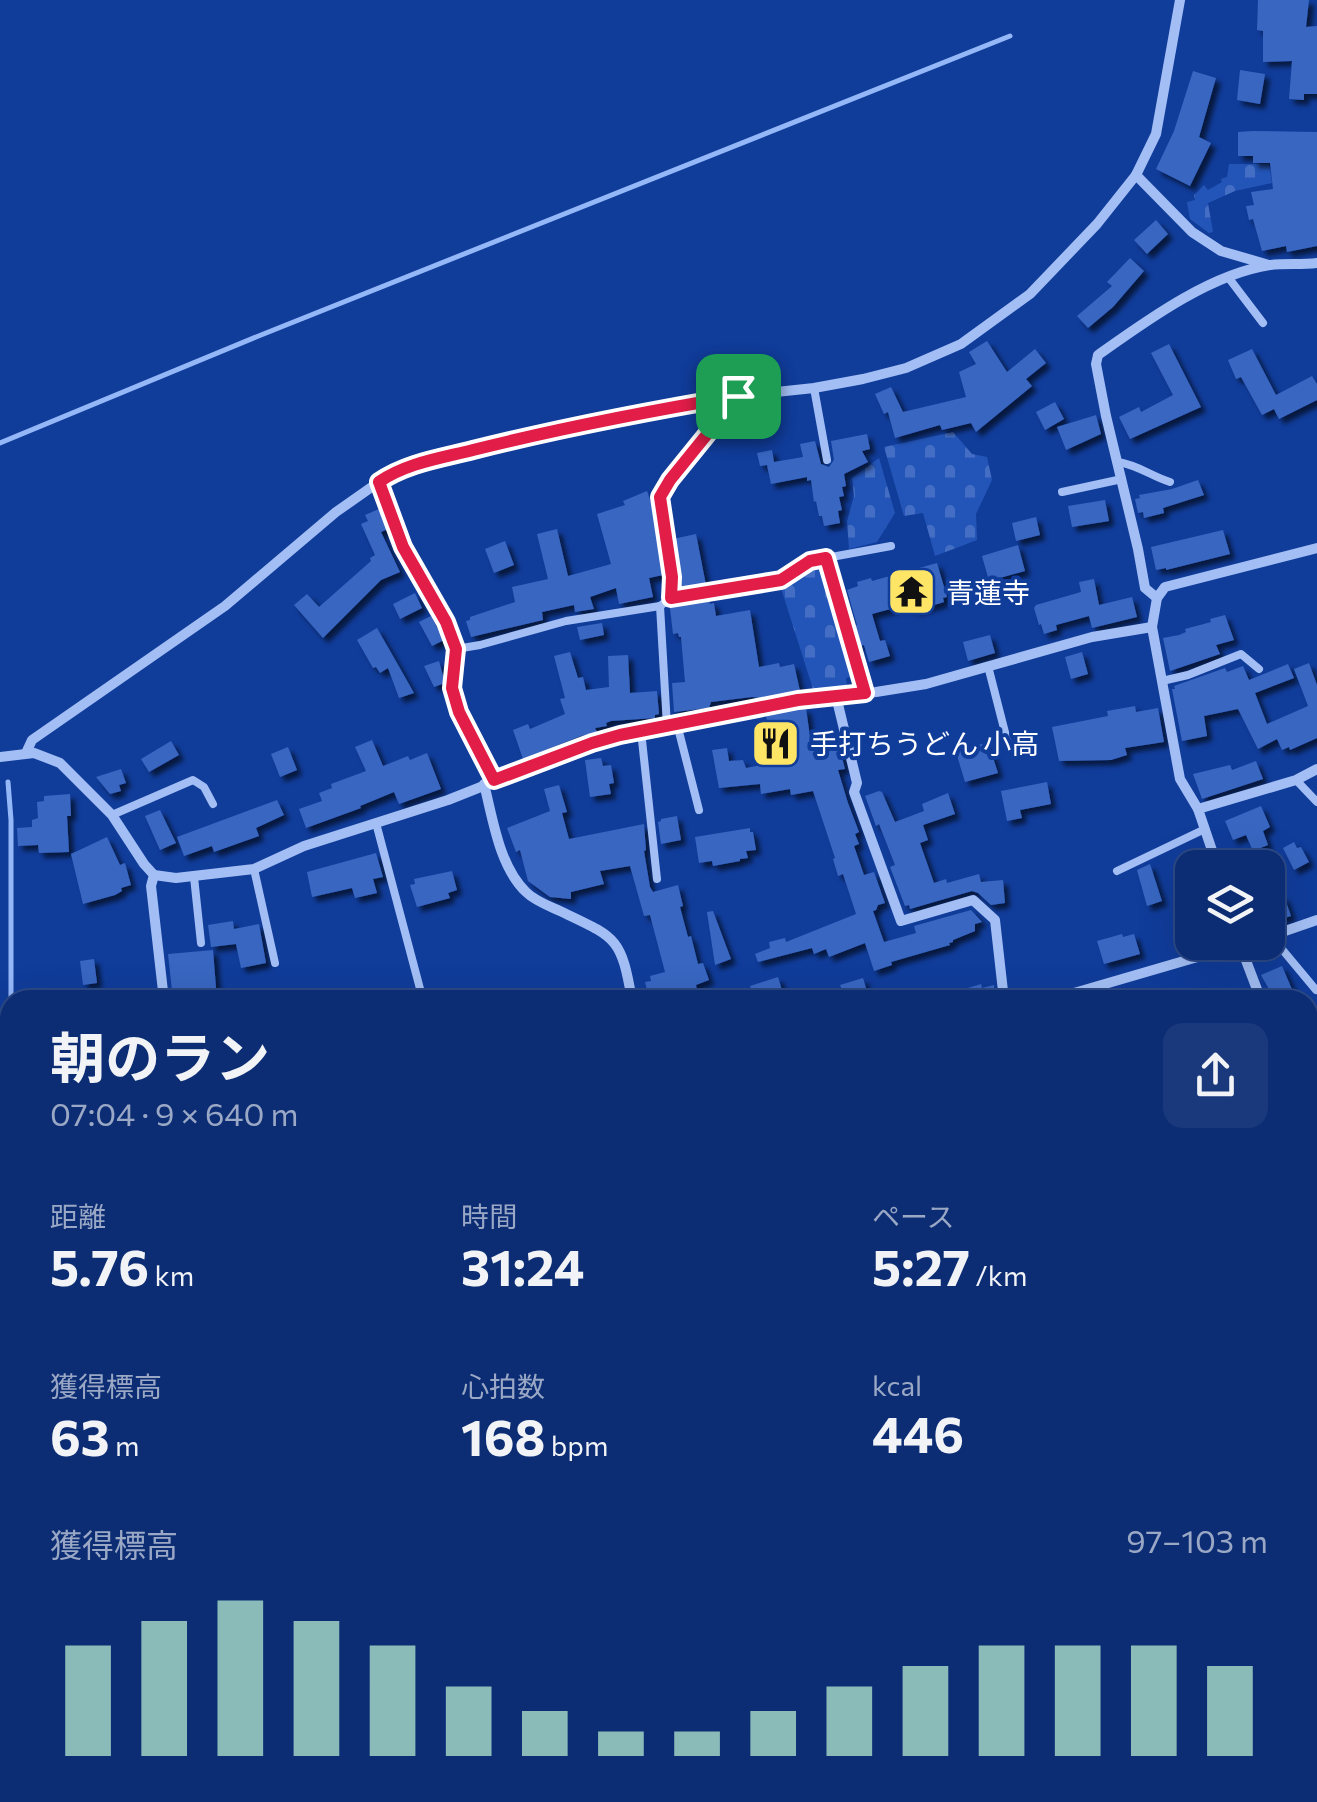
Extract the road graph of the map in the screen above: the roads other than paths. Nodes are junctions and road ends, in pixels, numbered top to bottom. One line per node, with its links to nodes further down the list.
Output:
1 (1180, 0): 2 (street)
2 (1136, 175): 4 (street); 7 (street)
3 (1317, 264): 4 (street)
4 (1270, 266): 5 (street)
5 (1228, 277): 6 (lane); 10 (street)
6 (1262, 323)
7 (814, 388): 8 (street); 9 (lane)
8 (738, 396): 12 (street); 18 (lane)
9 (827, 460)
10 (1118, 462): 11 (street); 13 (lane)
11 (1122, 479): 14 (lane); 19 (street)
12 (379, 482): 22 (lane); 31 (street)
13 (1170, 482)
14 (1062, 492)
15 (891, 546): 17 (lane)
16 (1317, 548): 19 (street)
17 (826, 558): 18 (lane); 26 (lane)
18 (671, 598): 20 (lane)
19 (1156, 598): 21 (street)
20 (660, 606): 22 (lane); 28 (lane)
21 (1152, 626): 23 (street); 25 (street)
22 (456, 649): 35 (lane)
23 (988, 666): 26 (street); 30 (lane)
24 (1259, 668): 25 (lane)
25 (1162, 680): 38 (street)
26 (865, 693): 27 (street)
27 (836, 696): 28 (street); 59 (street)
28 (672, 725): 29 (street); 39 (lane)
29 (641, 731): 35 (street); 48 (lane)
30 (1008, 744)
31 (26, 753): 32 (street); 40 (street)
32 (0, 757)
33 (1317, 769): 34 (street)
34 (1296, 780): 36 (lane); 38 (street)
35 (489, 782): 41 (street); 58 (street)
36 (1317, 802)
37 (213, 804): 40 (lane)
38 (1198, 809): 42 (street)
39 (699, 810)
40 (112, 815): 46 (street)
41 (376, 823): 44 (street); 57 (lane)
42 (1204, 830): 43 (street); 45 (lane)
43 (1211, 850)
44 (254, 868): 47 (street); 55 (lane)
45 (1116, 871)
46 (154, 874): 47 (street); 56 (street)
47 (194, 877): 51 (lane)
48 (658, 879)
49 (1317, 920): 50 (street)
50 (1285, 931)
51 (201, 944)
52 (1285, 954): 62 (lane)
53 (1185, 960): 60 (street)
54 (1248, 960): 61 (street)
55 (275, 963)
56 (163, 990)
57 (420, 990)
58 (630, 990)
59 (1003, 990)
60 (1084, 990)
61 (1258, 990)
62 (1316, 990)

